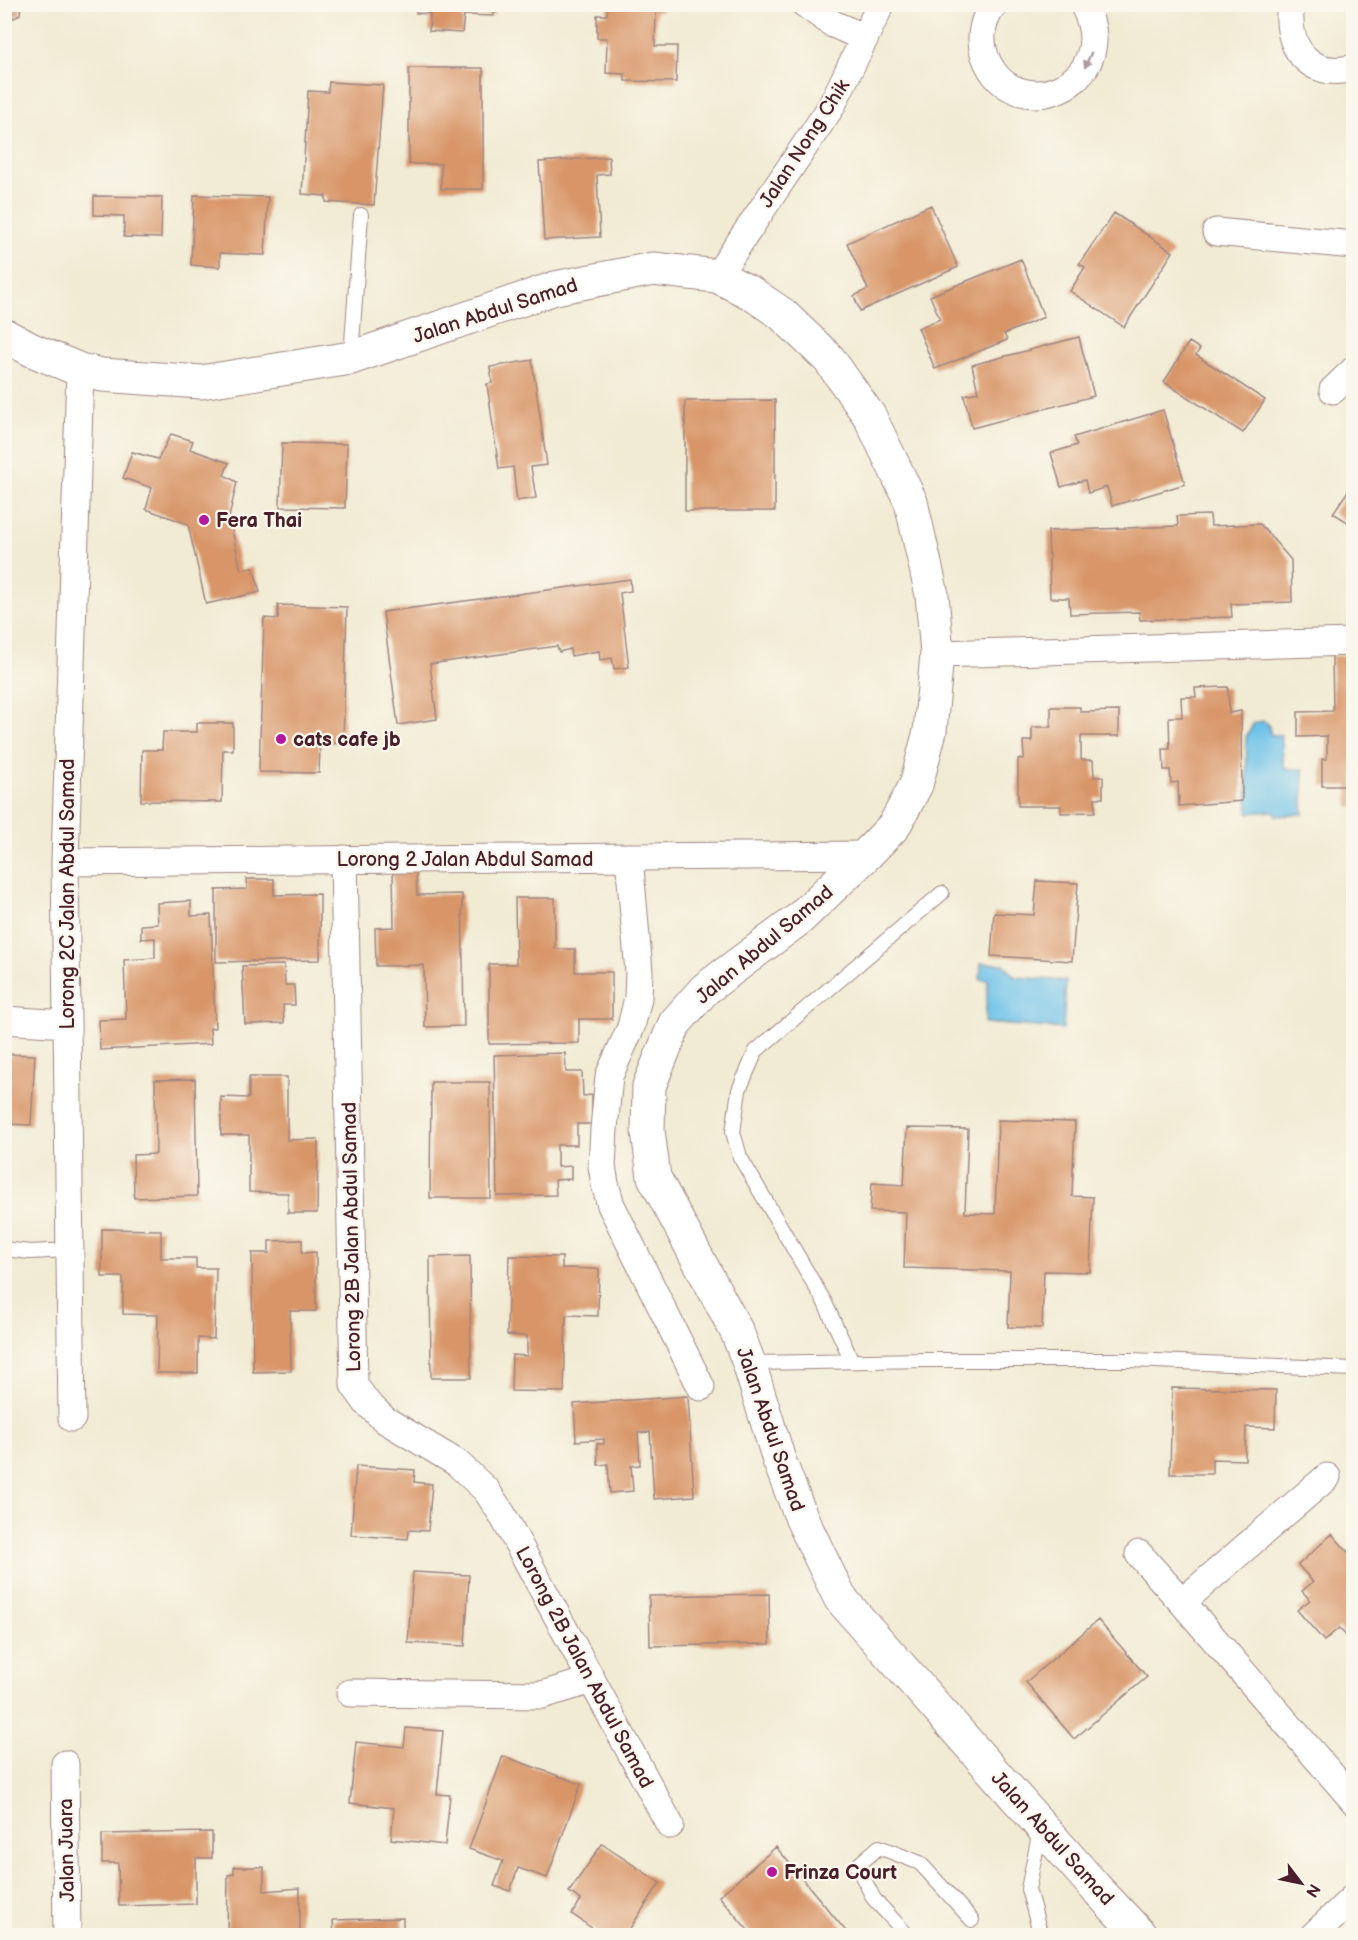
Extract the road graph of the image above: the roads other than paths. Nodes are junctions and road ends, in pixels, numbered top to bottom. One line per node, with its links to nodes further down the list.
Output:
1 (805, 4): 6 (street)
2 (881, 4): 6 (street, Jalan Nong Chik)
3 (994, 4): 5 (street, one-way to 3)
4 (1291, 4): 7 (street)
5 (1084, 5)
6 (866, 38): 11 (street, Jalan Nong Chik)
7 (1353, 68)
8 (361, 215): 13 (lane)
9 (1216, 232): 10 (street)
10 (1353, 245)
11 (717, 276): 13 (street, Jalan Abdul Samad); 18 (street, Jalan Abdul Samad)
12 (4, 335): 14 (street, Jalan Abdul Samad)
13 (351, 358): 14 (street, Jalan Abdul Samad)
14 (80, 370): 22 (street, Lorong 2C Jalan Abdul Samad)
15 (1353, 370): 16 (street)
16 (1333, 390)
17 (1353, 642): 18 (street)
18 (937, 654): 19 (street, Jalan Abdul Samad)
19 (866, 855): 20 (street, Lorong 2 Jalan Abdul Samad); 29 (street, Jalan Abdul Samad)
20 (629, 857): 21 (street, Lorong 2 Jalan Abdul Samad); 31 (street)
21 (344, 860): 22 (street, Lorong 2 Jalan Abdul Samad); 36 (street, Lorong 2B Jalan Abdul Samad)
22 (65, 862): 25 (street, Lorong 2C Jalan Abdul Samad)
23 (942, 893): 28 (lane)
24 (4, 1020): 25 (street)
25 (66, 1023): 27 (street, Lorong 2C Jalan Abdul Samad)
26 (4, 1249): 27 (lane)
27 (69, 1250): 32 (street, Lorong 2C Jalan Abdul Samad)
28 (852, 1361): 29 (lane); 30 (lane)
29 (749, 1364): 41 (street, Jalan Abdul Samad)
30 (1353, 1368)
31 (701, 1387)
32 (72, 1418)
33 (1327, 1477): 35 (street)
34 (1139, 1554): 35 (street)
35 (1182, 1602): 39 (street)
36 (592, 1680): 37 (street); 40 (street, Lorong 2B Jalan Abdul Samad)
37 (350, 1693)
38 (65, 1764): 44 (street, Jalan Juara)
39 (1353, 1802)
40 (670, 1825)
41 (1041, 1826): 46 (lane); 47 (street, Jalan Abdul Samad)
42 (1353, 1898): 48 (street)
43 (972, 1920): 45 (lane)
44 (67, 1935)
45 (908, 1935)
46 (1041, 1935)
47 (1141, 1935)
48 (1313, 1935)

